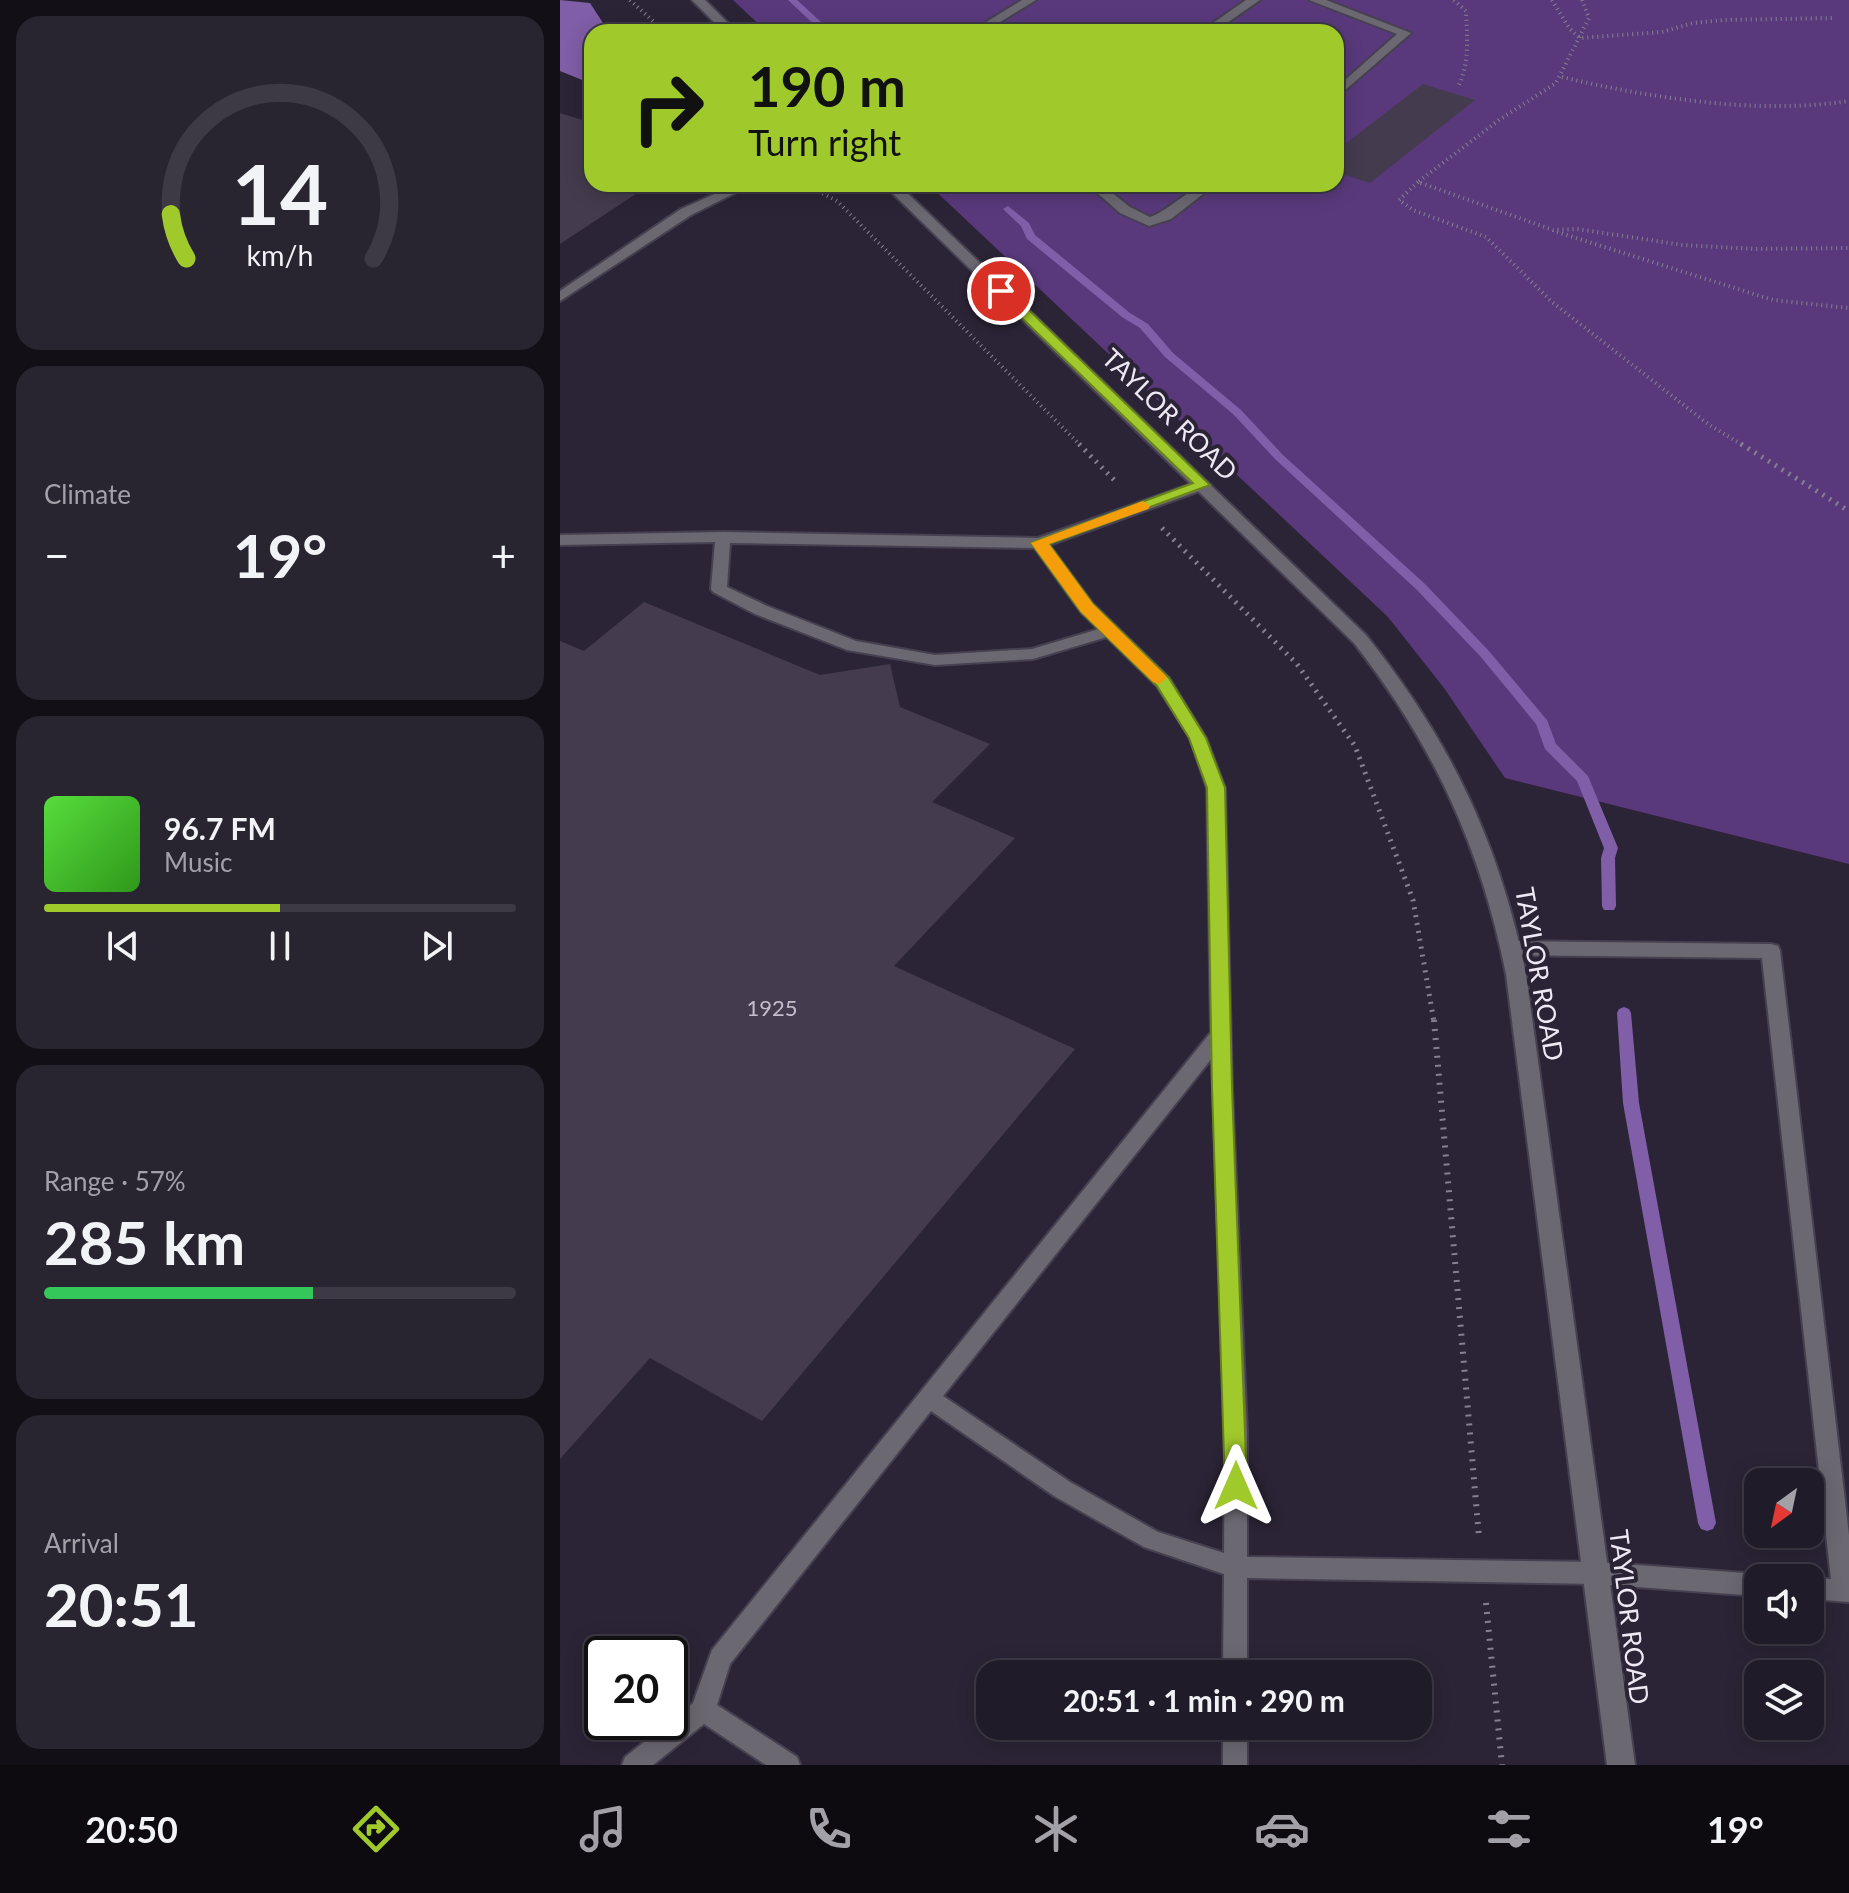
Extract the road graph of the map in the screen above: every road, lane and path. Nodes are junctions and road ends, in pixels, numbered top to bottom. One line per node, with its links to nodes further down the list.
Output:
1 (630, 0): 10 (path)
2 (698, 0): 11 (street)
3 (1030, 0): 12 (lane)
4 (1254, 0): 13 (lane)
5 (1315, 0): 16 (lane)
6 (1454, 0): 17 (path)
7 (1552, 0): 14 (path)
8 (1582, 0): 14 (path)
9 (1835, 18): 14 (path)
10 (656, 24)
11 (723, 24)
12 (990, 24)
13 (1218, 24)
14 (1580, 38): 15 (path)
15 (1562, 77): 18 (path); 19 (path)
16 (1344, 87)
17 (1458, 87)
18 (1849, 101)
19 (1418, 182): 25 (path); 31 (path)
20 (730, 192): 27 (lane)
21 (820, 192): 30 (path)
22 (898, 192): 29 (street, TAYLOR ROAD)
23 (1103, 192): 24 (lane)
24 (1199, 192)
25 (1553, 230): 26 (path); 28 (path)
26 (1849, 248)
27 (560, 297)
28 (1849, 308)
29 (1203, 485): 30 (lane); 36 (street, TAYLOR ROAD)
30 (1140, 507): 34 (lane); 40 (path)
31 (1849, 511)
32 (723, 537): 33 (lane); 34 (lane); 35 (lane)
33 (560, 540)
34 (1039, 543): 35 (lane)
35 (1110, 631): 37 (lane)
36 (1512, 948): 41 (street, TAYLOR ROAD); 44 (lane)
37 (1221, 1033): 38 (lane); 39 (lane)
38 (928, 1397): 39 (lane); 46 (lane)
39 (1236, 1567): 40 (lane); 45 (lane)
40 (1482, 1571): 41 (lane); 51 (path)
41 (1597, 1573): 42 (lane); 52 (street, TAYLOR ROAD)
42 (1744, 1584)
43 (1824, 1589): 44 (lane)
44 (1847, 1591)
45 (1235, 1660)
46 (703, 1710): 48 (lane); 49 (lane)
47 (1235, 1740): 50 (lane)
48 (634, 1765)
49 (788, 1765)
50 (1235, 1765)
51 (1502, 1765)
52 (1621, 1765)

